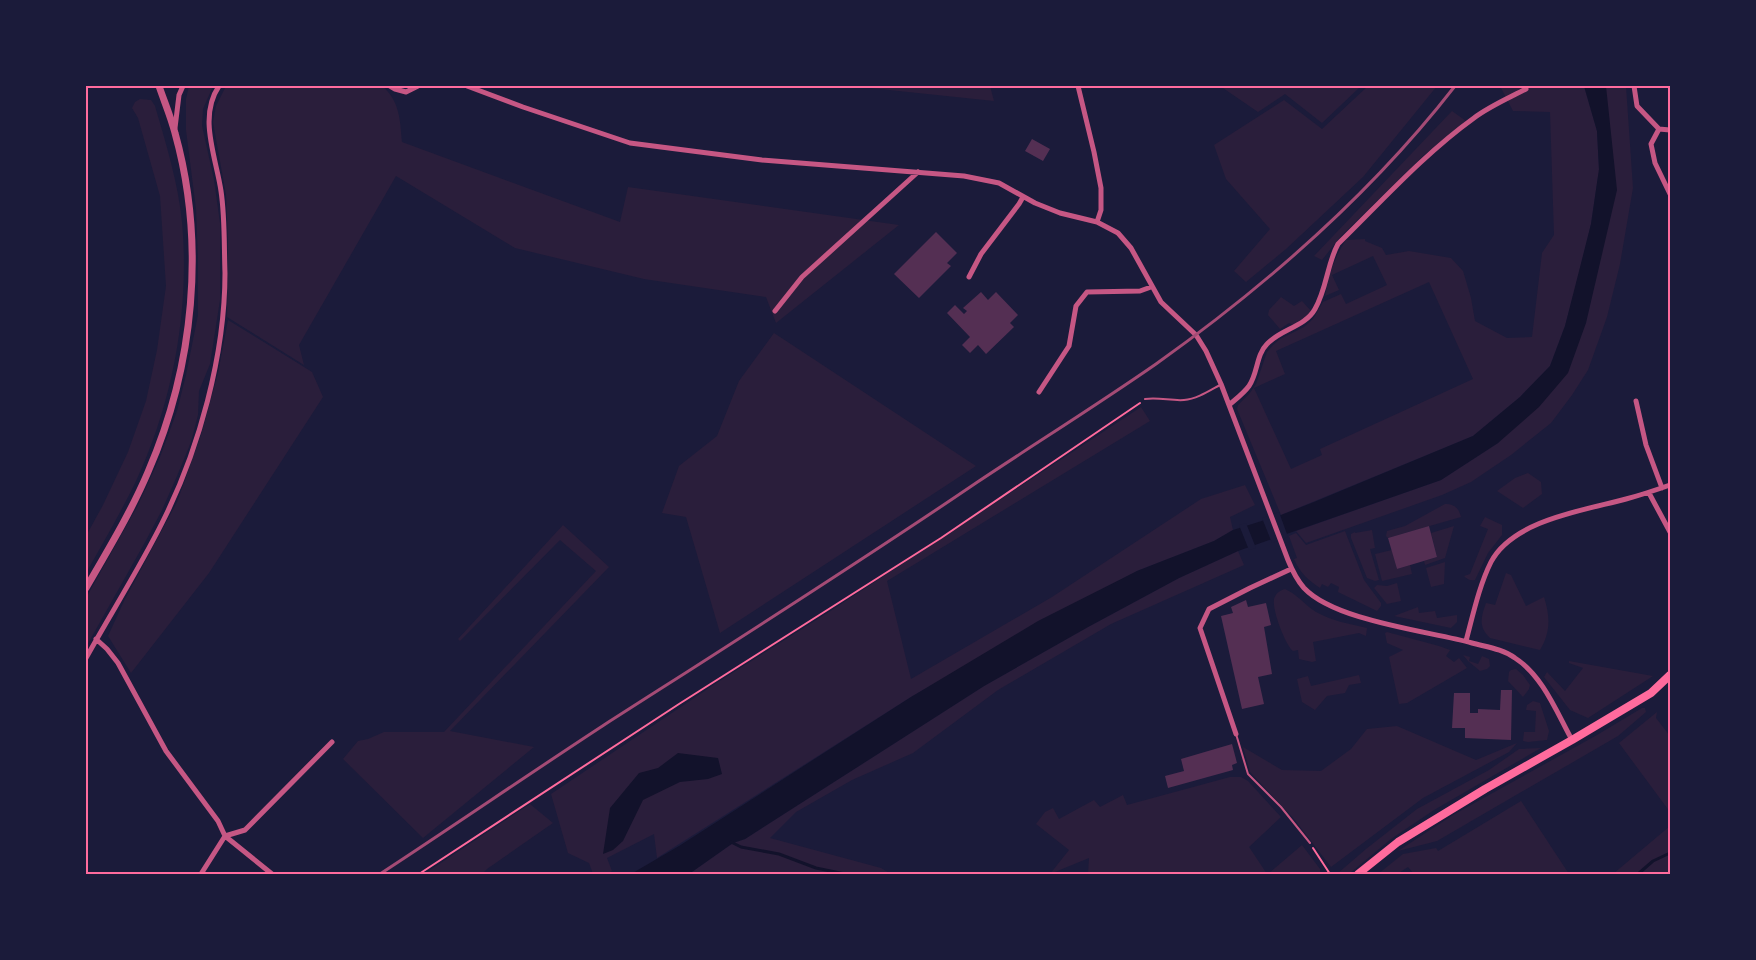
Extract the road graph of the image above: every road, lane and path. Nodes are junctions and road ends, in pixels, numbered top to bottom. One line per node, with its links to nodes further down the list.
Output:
1 (159, 86): 12 (street)
2 (183, 86): 12 (street)
3 (219, 86): 31 (street)
4 (390, 86): 5 (street)
5 (418, 86)
6 (467, 86): 13 (street)
7 (1078, 86): 16 (street)
8 (1634, 86): 10 (street)
9 (1526, 89): 24 (street)
10 (1659, 129): 11 (street); 14 (street)
11 (1671, 130)
12 (175, 133): 30 (street)
13 (918, 172): 15 (street); 19 (street)
14 (1671, 194)
15 (1023, 197): 16 (street); 17 (street)
16 (1096, 222): 18 (street)
17 (969, 277)
18 (1151, 286): 20 (street); 21 (street)
19 (775, 311)
20 (1221, 384): 22 (lane); 24 (street)
21 (1039, 392)
22 (1145, 399): 42 (path)
23 (1636, 401): 26 (street)
24 (1229, 405): 29 (street)
25 (1671, 485): 26 (street)
26 (1662, 488): 27 (street)
27 (1649, 493): 28 (street); 32 (street)
28 (1671, 532)
29 (1291, 569): 32 (street); 35 (street)
30 (86, 588)
31 (96, 639): 33 (street); 38 (street)
32 (1466, 641): 36 (street)
33 (86, 658)
34 (1671, 675): 36 (main road)
35 (1236, 734): 39 (lane)
36 (1572, 740): 44 (main road)
37 (332, 742): 38 (street)
38 (225, 836): 40 (street); 41 (street)
39 (1310, 843): 43 (path)
40 (201, 874)
41 (272, 874)
42 (419, 874)
43 (1330, 874)
44 (1358, 874)

